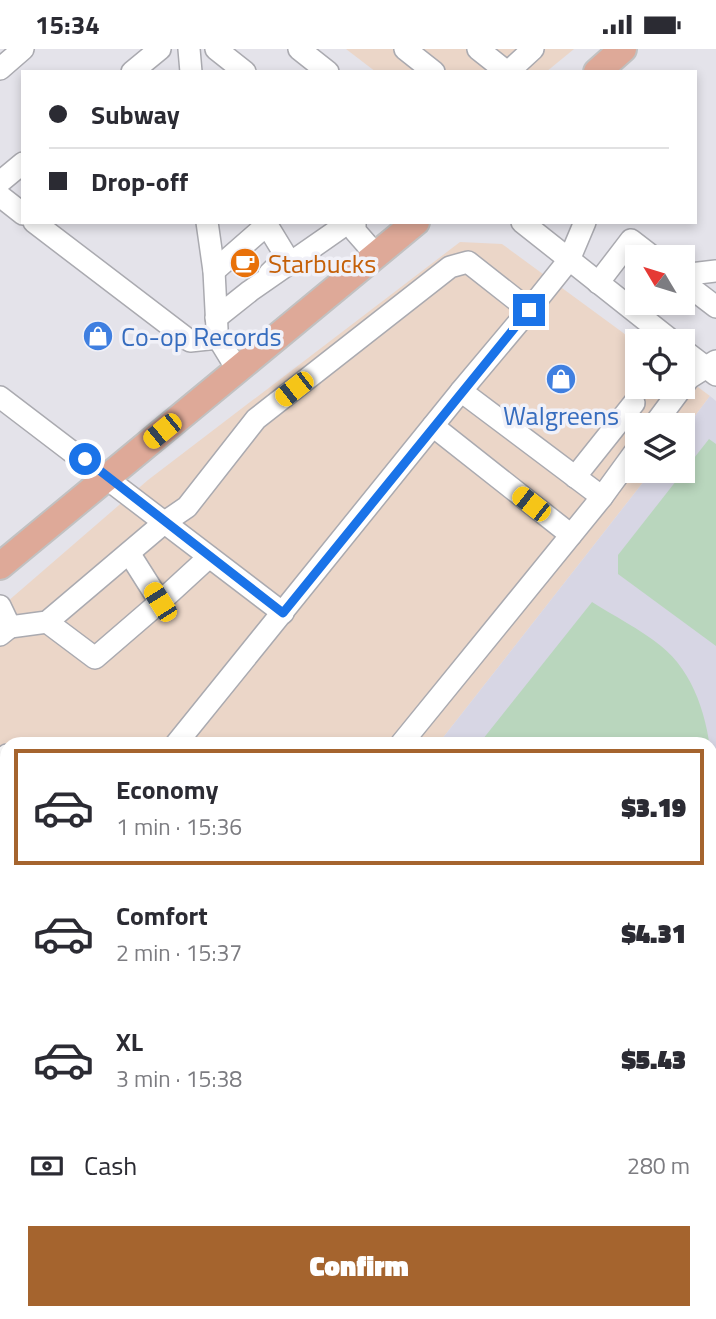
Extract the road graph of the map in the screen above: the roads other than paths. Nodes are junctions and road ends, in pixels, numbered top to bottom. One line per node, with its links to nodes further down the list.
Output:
1 (23, 49): 11 (street)
2 (160, 49): 12 (street)
3 (189, 49): 13 (street)
4 (216, 49): 14 (street)
5 (299, 49): 10 (street)
6 (405, 49): 15 (street)
7 (478, 49): 16 (street)
8 (533, 49): 17 (street)
9 (623, 49): 18 (main road)
10 (326, 61)
11 (0, 69)
12 (134, 70)
13 (191, 70)
14 (242, 70)
15 (431, 70)
16 (505, 70)
17 (510, 70)
18 (599, 70)
19 (21, 165): 20 (street)
20 (0, 182)
21 (0, 196): 22 (street)
22 (21, 212)
23 (37, 224): 41 (street)
24 (206, 224): 33 (street)
25 (346, 224): 38 (street)
26 (355, 224): 31 (street)
27 (414, 224): 31 (main road)
28 (524, 224): 32 (street)
29 (584, 224): 32 (street)
30 (625, 248): 36 (street)
31 (376, 255): 45 (main road)
32 (569, 260): 36 (street); 40 (street)
33 (214, 271): 38 (street); 41 (street)
34 (716, 271): 35 (street)
35 (695, 275)
36 (597, 283): 42 (street)
37 (695, 289): 39 (street)
38 (250, 291): 41 (street)
39 (716, 307)
40 (529, 310): 46 (street); 55 (street)
41 (217, 328): 45 (street)
42 (657, 329)
43 (695, 357): 44 (street)
44 (713, 368): 49 (street)
45 (237, 369): 53 (main road)
46 (461, 391): 50 (street); 52 (street)
47 (0, 397): 53 (street)
48 (634, 403): 52 (street)
49 (663, 413)
50 (433, 426): 56 (street); 62 (street)
51 (625, 465): 54 (street)
52 (575, 477): 54 (street)
53 (106, 478): 55 (street); 59 (main road)
54 (602, 497): 56 (street)
55 (164, 522): 57 (street); 58 (street)
56 (571, 535): 66 (street)
57 (129, 553): 60 (street); 63 (street)
58 (209, 557): 60 (street); 62 (street)
59 (0, 566)
60 (160, 602): 63 (street)
61 (0, 606): 64 (street)
62 (283, 613): 65 (street)
63 (47, 621): 64 (street)
64 (5, 631)
65 (182, 737)
66 (407, 737)

